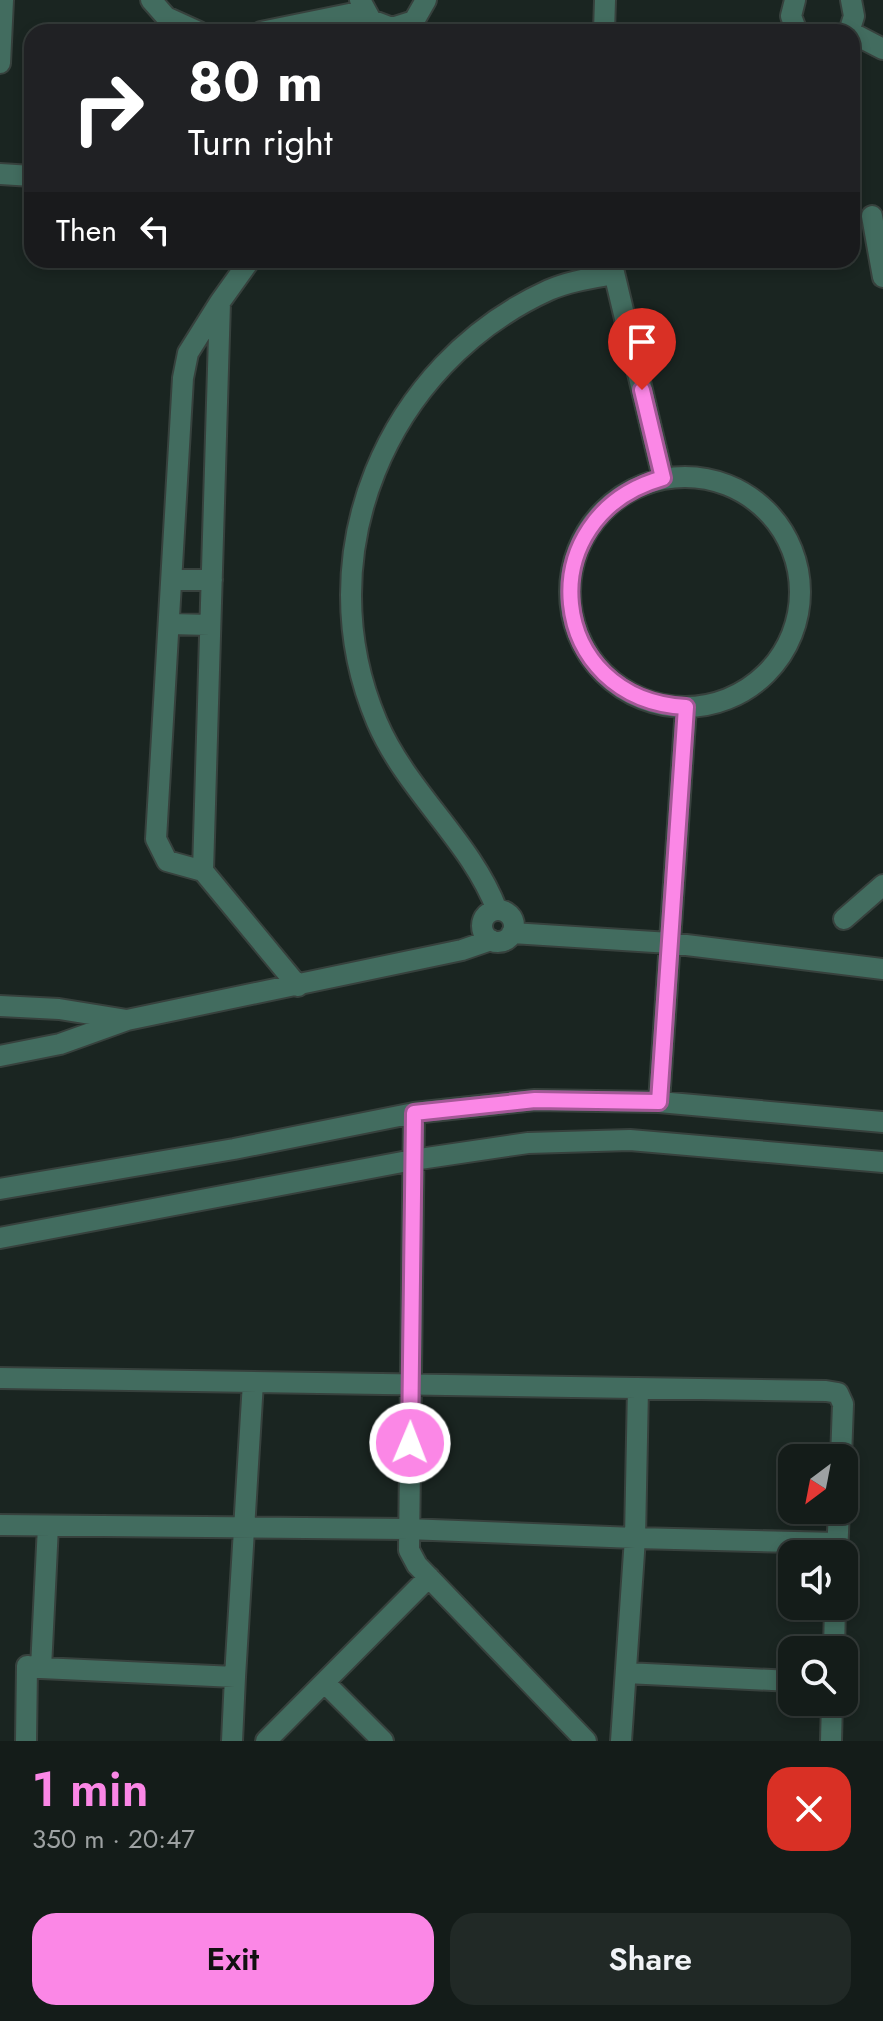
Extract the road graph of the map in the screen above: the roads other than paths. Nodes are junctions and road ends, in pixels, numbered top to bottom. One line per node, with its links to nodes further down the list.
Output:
1 (3, 0): 17 (street)
2 (151, 0): 8 (street)
3 (426, 0): 11 (street)
4 (605, 0): 12 (street)
5 (795, 0): 13 (street)
6 (851, 0): 14 (street)
7 (362, 6): 9 (street); 10 (street)
8 (181, 24)
9 (292, 24)
10 (376, 24)
11 (405, 24)
12 (604, 24)
13 (794, 24)
14 (852, 24)
15 (860, 37): 16 (street)
16 (883, 49)
17 (0, 63)
18 (0, 174): 19 (street)
19 (24, 176)
20 (869, 215): 24 (street)
21 (244, 268): 25 (street)
22 (609, 268): 34 (street)
23 (612, 268): 26 (street)
24 (883, 277)
25 (220, 302): 27 (street); 28 (street)
26 (663, 478): 31 (street); 31 (street)
27 (173, 580): 28 (street); 29 (street)
28 (212, 580): 30 (street)
29 (170, 624): 30 (street); 32 (street)
30 (210, 625): 32 (street)
31 (686, 707): 38 (street)
32 (203, 871): 40 (street)
33 (883, 885): 35 (street)
34 (497, 910): 36 (street); 37 (street)
35 (844, 919)
36 (512, 933): 37 (street); 38 (street)
37 (491, 940): 40 (street)
38 (670, 943): 39 (street); 44 (street)
39 (883, 969)
40 (298, 986): 42 (street)
41 (0, 1006): 42 (street)
42 (127, 1020): 43 (street)
43 (0, 1056)
44 (659, 1102): 45 (street); 46 (street)
45 (414, 1113): 47 (street); 49 (street)
46 (883, 1122)
47 (413, 1160): 48 (street); 50 (street); 53 (street)
48 (883, 1162)
49 (0, 1189)
50 (0, 1238)
51 (0, 1378): 52 (street)
52 (253, 1382): 53 (street); 58 (street)
53 (411, 1385): 54 (street); 59 (street)
54 (638, 1388): 55 (street); 60 (street)
55 (842, 1444)
56 (0, 1525): 57 (street)
57 (48, 1526): 58 (street); 63 (street)
58 (242, 1527): 59 (street); 65 (street)
59 (407, 1529): 60 (street); 62 (street)
60 (635, 1538): 61 (street); 64 (street)
61 (778, 1545)
62 (429, 1577): 67 (street); 73 (street)
63 (41, 1668): 65 (street); 69 (street)
64 (626, 1673): 66 (street); 74 (street)
65 (235, 1677): 70 (street)
66 (778, 1680)
67 (325, 1683): 71 (street); 72 (street)
68 (832, 1716): 75 (street)
69 (26, 1741)
70 (232, 1741)
71 (266, 1741)
72 (383, 1741)
73 (586, 1741)
74 (621, 1741)
75 (831, 1741)

